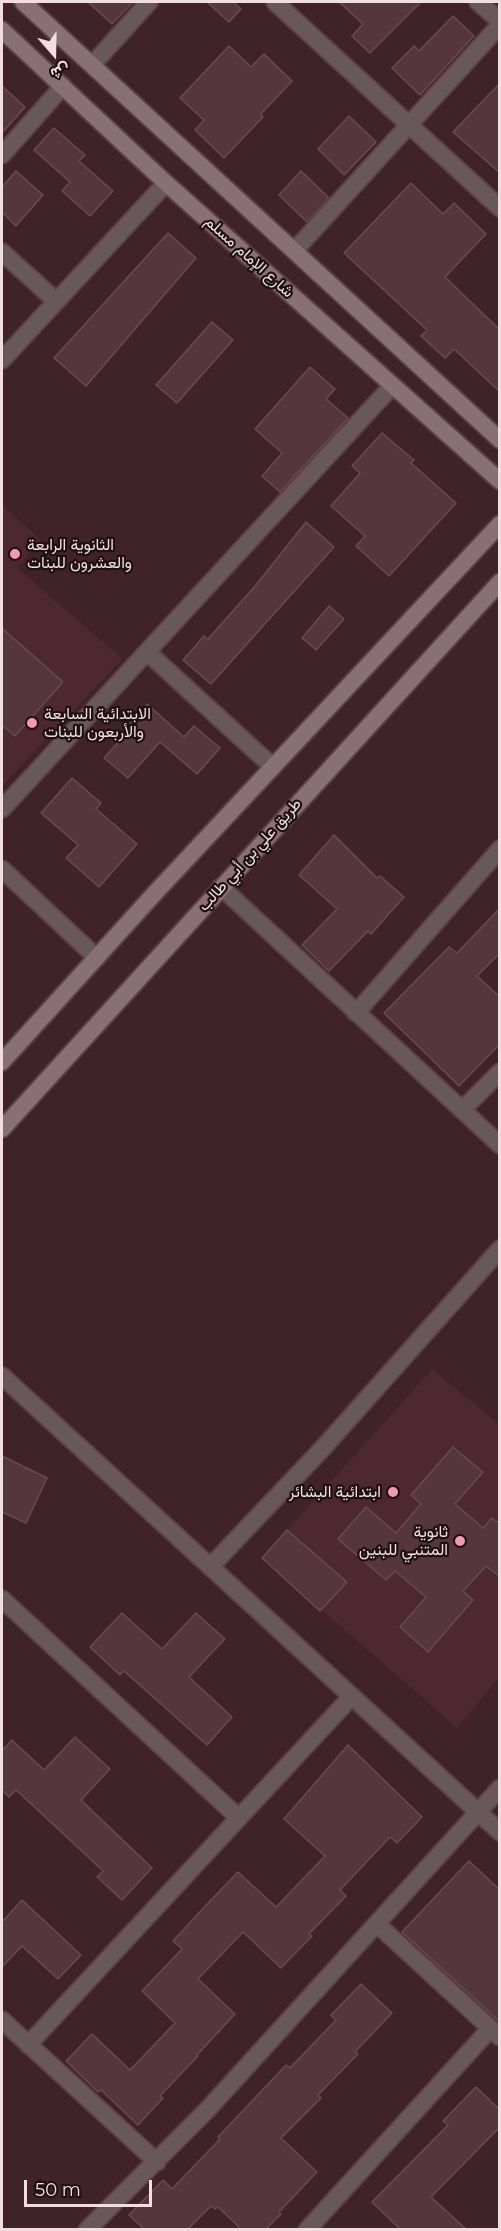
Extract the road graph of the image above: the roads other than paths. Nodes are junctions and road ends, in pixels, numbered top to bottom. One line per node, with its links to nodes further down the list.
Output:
1 (24, 2): 7 (main road)
2 (149, 2): 7 (street)
3 (275, 2): 9 (street)
4 (478, 2): 5 (street)
5 (500, 23): 9 (street)
6 (2, 30): 8 (main road, شارع الإمام مسلم)
7 (92, 65): 13 (main road)
8 (63, 86): 10 (street); 11 (main road, شارع الإمام مسلم)
9 (410, 126): 12 (street); 13 (street)
10 (2, 155)
11 (166, 183): 15 (street); 17 (main road, شارع الإمام مسلم)
12 (500, 208)
13 (295, 250): 18 (main road)
14 (2, 252): 15 (street)
15 (56, 301): 16 (street)
16 (2, 360)
17 (392, 386): 19 (main road, شارع الإمام مسلم); 22 (street)
18 (500, 440)
19 (500, 481)
20 (500, 524): 23 (main road)
21 (500, 582): 27 (main road, طريق علي بن أبي طالب)
22 (147, 652): 23 (street); 24 (street)
23 (273, 767): 28 (main road)
24 (2, 809)
25 (500, 849): 29 (street)
26 (2, 869): 28 (street)
27 (221, 887): 29 (street); 33 (main road, طريق علي بن أبي طالب)
28 (97, 958): 30 (main road)
29 (356, 1013): 32 (street)
30 (2, 1062)
31 (500, 1072): 32 (street)
32 (462, 1110): 34 (street)
33 (2, 1129)
34 (500, 1145)
35 (500, 1249): 37 (street)
36 (2, 1377): 37 (street)
37 (210, 1567): 39 (street)
38 (2, 1599): 42 (street)
39 (352, 1696): 41 (street); 42 (street)
40 (500, 1788): 41 (street)
41 (478, 1812): 43 (street); 44 (street)
42 (239, 1818): 47 (street)
43 (500, 1832)
44 (377, 1924): 46 (street); 48 (street)
45 (2, 2020): 47 (street)
46 (495, 2033): 50 (street)
47 (28, 2044): 48 (street)
48 (157, 2162): 49 (street)
49 (87, 2229)
50 (307, 2229)

